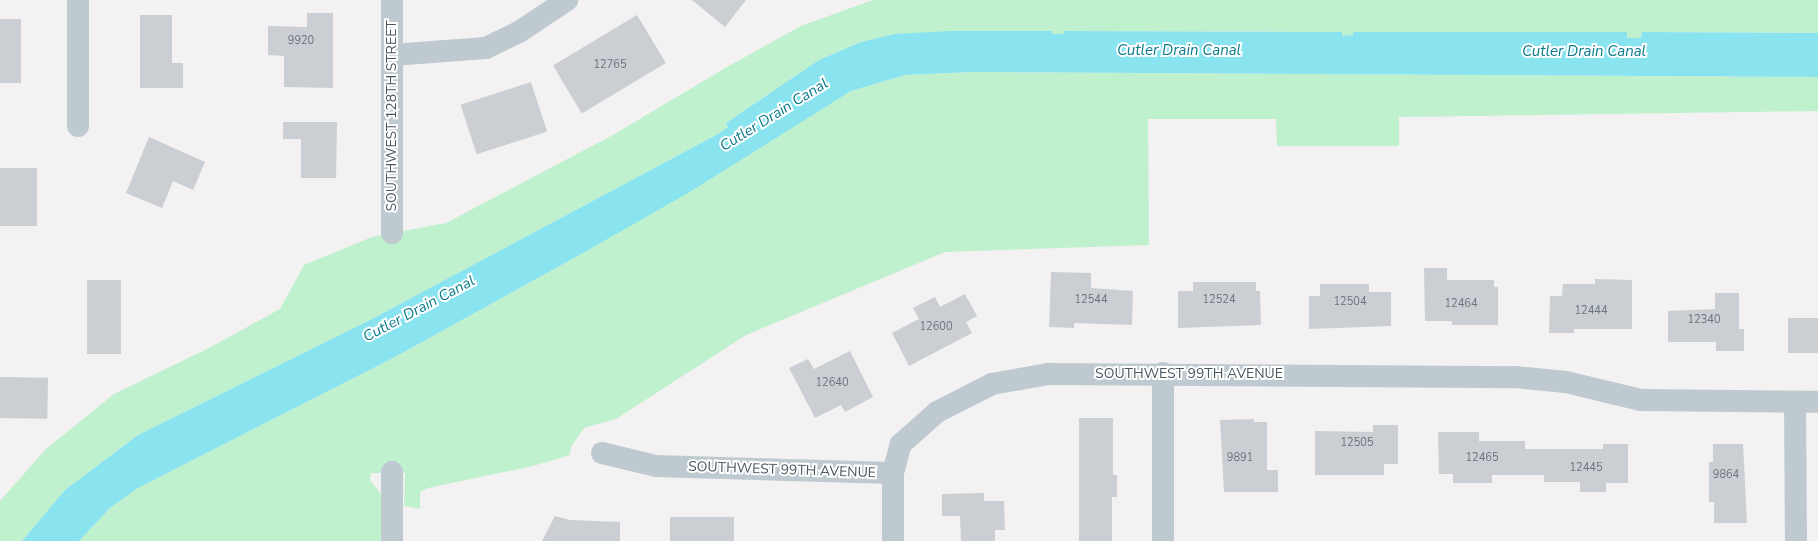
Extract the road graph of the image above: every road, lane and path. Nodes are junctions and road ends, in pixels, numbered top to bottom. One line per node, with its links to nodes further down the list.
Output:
1 (78, 0): 5 (street)
2 (392, 0): 4 (street, SOUTHWEST 128TH STREET)
3 (567, 0): 4 (street)
4 (392, 55): 6 (street, SOUTHWEST 128TH STREET)
5 (78, 126)
6 (392, 232)
7 (1163, 374): 8 (street, SOUTHWEST 99TH AVENUE); 12 (street, SOUTHWEST 99TH AVENUE); 15 (street)
8 (1796, 402): 9 (street, SOUTHWEST 99TH AVENUE); 16 (street)
9 (1818, 402)
10 (602, 453): 12 (street, SOUTHWEST 99TH AVENUE)
11 (392, 472): 13 (street)
12 (893, 473): 14 (street)
13 (392, 541)
14 (892, 541)
15 (1162, 541)
16 (1796, 541)

